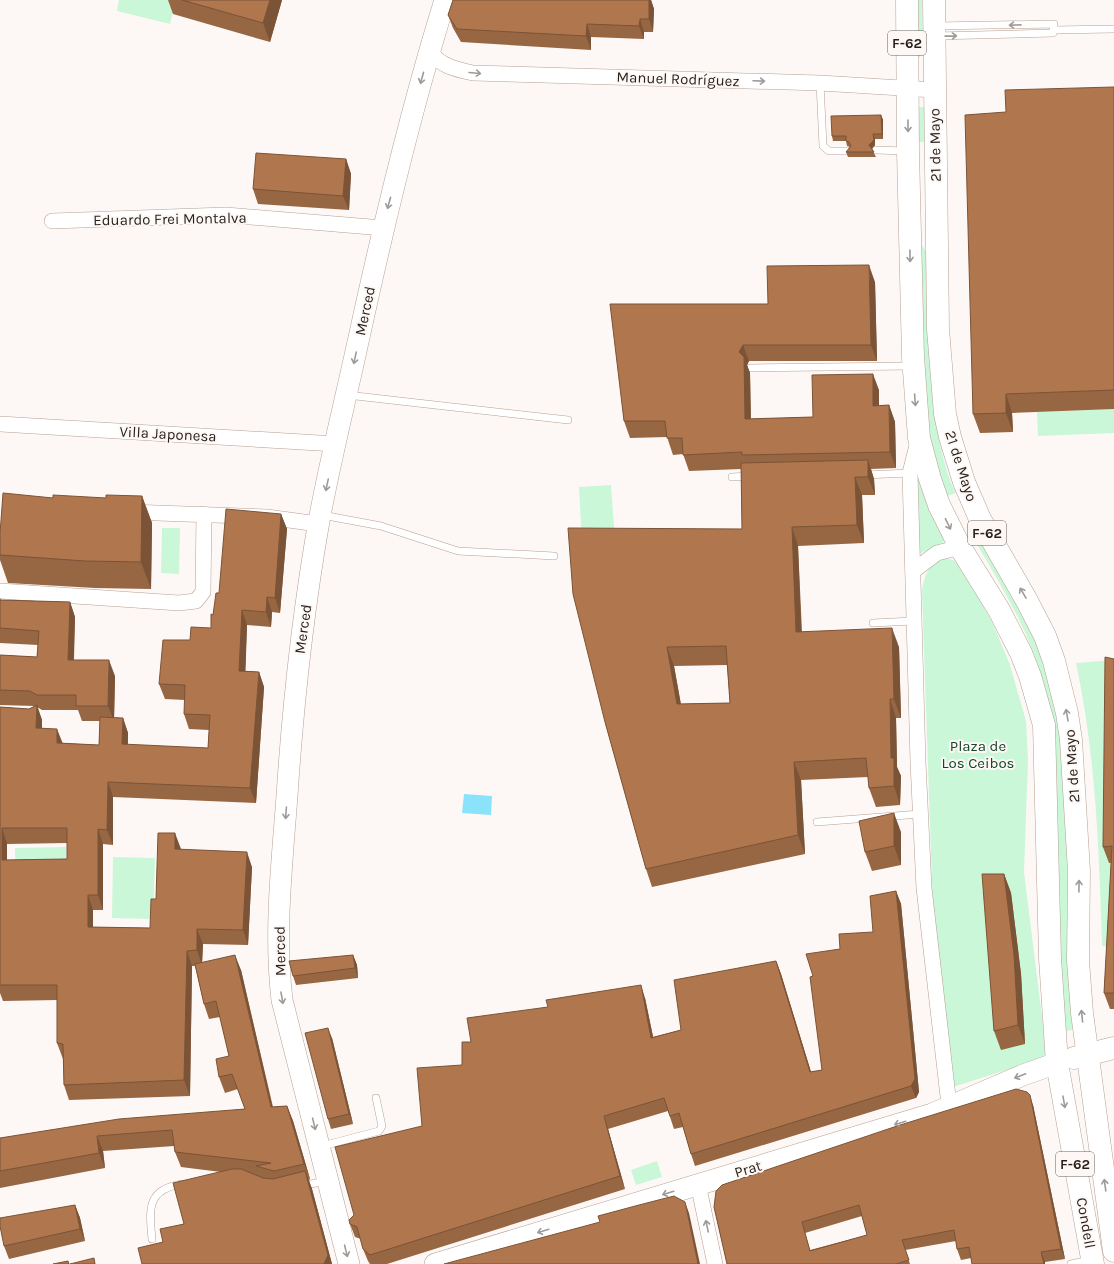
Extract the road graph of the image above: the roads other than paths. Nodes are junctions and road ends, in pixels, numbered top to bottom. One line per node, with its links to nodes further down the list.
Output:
1 (445, 0): 6 (main road, Merced)
2 (908, 0): 8 (main road, 21 de Mayo / F-62)
3 (934, 0): 5 (main road, 21 de Mayo / F-62)
4 (1114, 29): 5 (lane)
5 (934, 31): 9 (main road, 21 de Mayo / F-62)
6 (429, 51): 7 (street, Manuel Rodríguez, one-way to 7); 14 (main road, Merced, one-way to 14)
7 (820, 82): 8 (street, Manuel Rodríguez); 11 (lane)
8 (907, 87): 9 (street, Manuel Rodríguez); 12 (main road, 21 de Mayo / F-62, one-way to 12)
9 (934, 90): 38 (main road, 21 de Mayo / F-62, one-way to 9)
10 (876, 150): 12 (lane)
11 (848, 151)
12 (908, 151): 15 (main road, 21 de Mayo / F-62, one-way to 15)
13 (52, 221): 14 (street, Eduardo Frei Montalva)
14 (383, 228): 17 (main road, Merced, one-way to 17)
15 (913, 366): 16 (lane); 20 (main road, 21 de Mayo / F-62, one-way to 20)
16 (750, 368)
17 (347, 395): 18 (lane); 21 (main road, Merced)
18 (568, 420)
19 (0, 424): 21 (street, Villa Japonesa)
20 (919, 438): 22 (street, 21 de Mayo); 29 (main road, 21 de Mayo / F-62, one-way to 29)
21 (336, 444): 28 (main road, Merced, one-way to 28)
22 (910, 473): 23 (lane); 31 (street, 21 de Mayo)
23 (855, 475)
24 (755, 476): 25 (lane)
25 (732, 477)
26 (118, 512): 27 (street)
27 (204, 514): 28 (street); 32 (street)
28 (319, 520): 30 (lane); 42 (main road, Merced, one-way to 42)
29 (960, 547): 31 (street); 39 (main road, 21 de Mayo / F-62)
30 (554, 556)
31 (913, 571): 33 (street, 21 de Mayo)
32 (0, 591)
33 (913, 621): 34 (lane); 35 (street, 21 de Mayo)
34 (873, 623)
35 (920, 814): 36 (lane); 41 (street, 21 de Mayo)
36 (817, 822)
37 (1114, 1048): 38 (main road)
38 (1087, 1055): 39 (main road); 46 (main road, Condell / F-62, one-way to 38)
39 (1057, 1063): 41 (main road, Prat, one-way to 41); 47 (main road, Condell / F-62, one-way to 47)
40 (376, 1098): 42 (lane)
41 (949, 1105): 44 (main road, Prat, one-way to 44)
42 (320, 1147): 48 (main road, Merced, one-way to 48)
43 (189, 1183): 45 (lane)
44 (698, 1184): 49 (main road, Prat, one-way to 49); 50 (street, one-way to 44)
45 (152, 1239)
46 (1114, 1251)
47 (1093, 1262): 51 (lane)
48 (349, 1264)
49 (435, 1264)
50 (715, 1264)
51 (1071, 1264)

